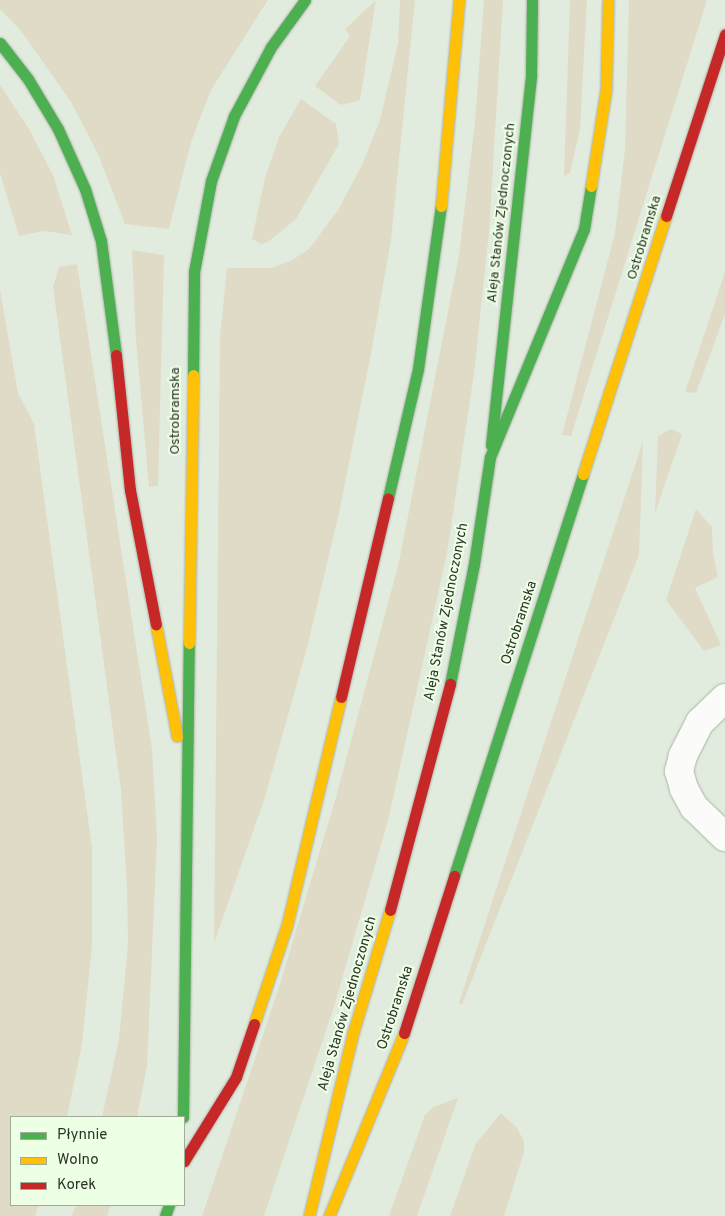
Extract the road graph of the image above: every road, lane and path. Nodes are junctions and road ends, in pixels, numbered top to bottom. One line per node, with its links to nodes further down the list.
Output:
1 (305, 0): 9 (main road, Ostrobramska)
2 (459, 0): 12 (main road)
3 (532, 0): 7 (main road, Aleja Stanów Zjednoczonych)
4 (608, 0): 7 (main road)
5 (725, 34): 14 (main road, Ostrobramska)
6 (0, 43): 9 (main road)
7 (490, 457): 13 (main road, Aleja Stanów Zjednoczonych)
8 (725, 698): 10 (street)
9 (188, 789): 11 (main road, Ostrobramska)
10 (725, 837)
11 (184, 1116)
12 (185, 1160)
13 (309, 1216)
14 (329, 1216)

